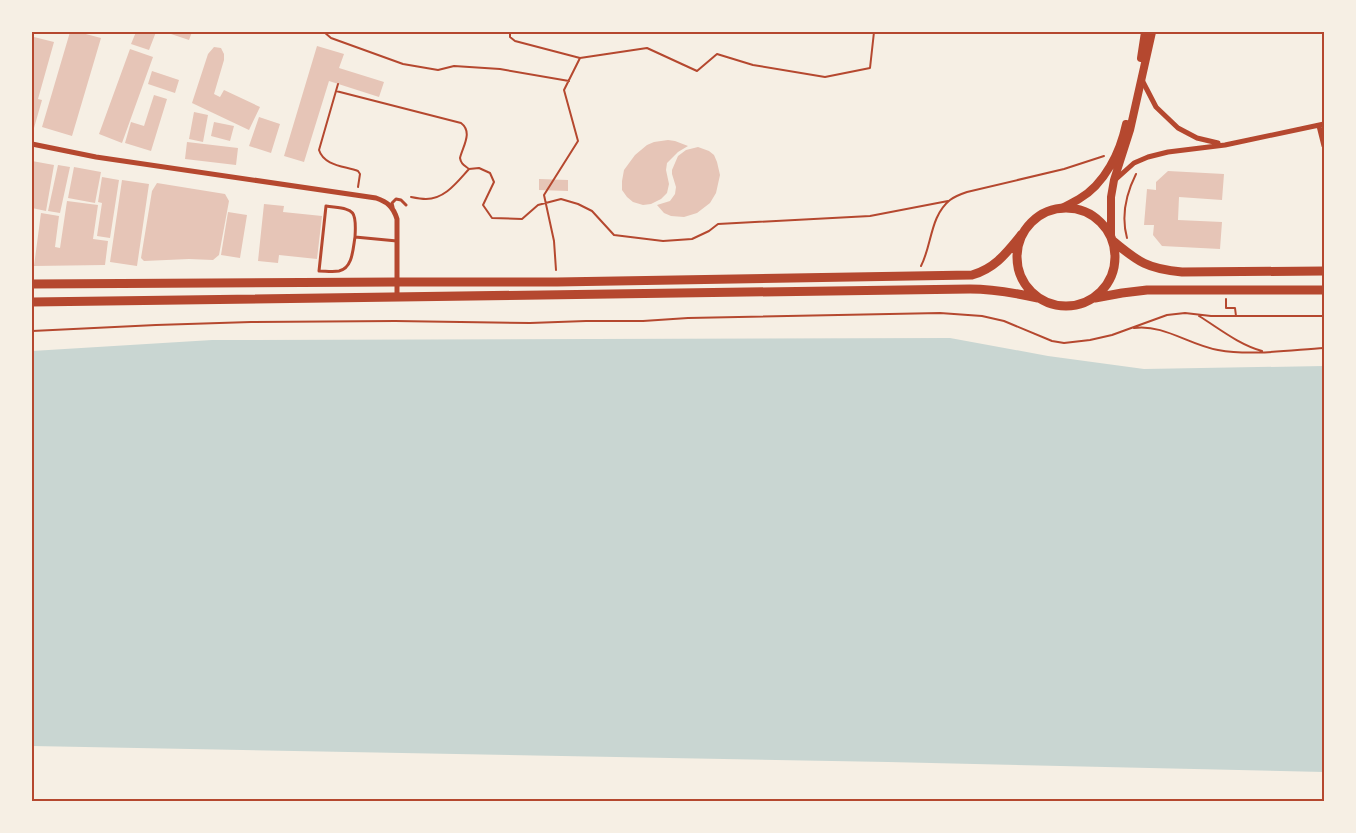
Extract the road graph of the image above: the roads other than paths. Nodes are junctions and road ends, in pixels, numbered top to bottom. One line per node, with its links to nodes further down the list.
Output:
1 (1145, 32): 5 (main road)
2 (1152, 32): 3 (main road)
3 (1142, 80): 5 (main road); 7 (street)
4 (1322, 125): 7 (street); 8 (street)
5 (1127, 129): 9 (main road); 11 (main road)
6 (32, 144): 12 (street)
7 (1225, 145): 9 (street)
8 (1324, 146)
9 (1114, 180): 15 (main road)
10 (406, 205): 12 (lane)
11 (1062, 208): 13 (highway); 15 (highway)
12 (395, 212): 16 (street)
13 (1022, 234): 18 (highway); 22 (highway)
14 (355, 237): 14 (lane); 16 (lane)
15 (1112, 238): 17 (highway); 23 (highway)
16 (397, 241): 18 (street)
17 (1324, 271)
18 (397, 282): 19 (highway); 21 (street)
19 (32, 284)
20 (1324, 290): 23 (highway)
21 (397, 297): 22 (highway); 24 (highway)
22 (1038, 298): 23 (highway)
23 (1093, 298)
24 (32, 302)

